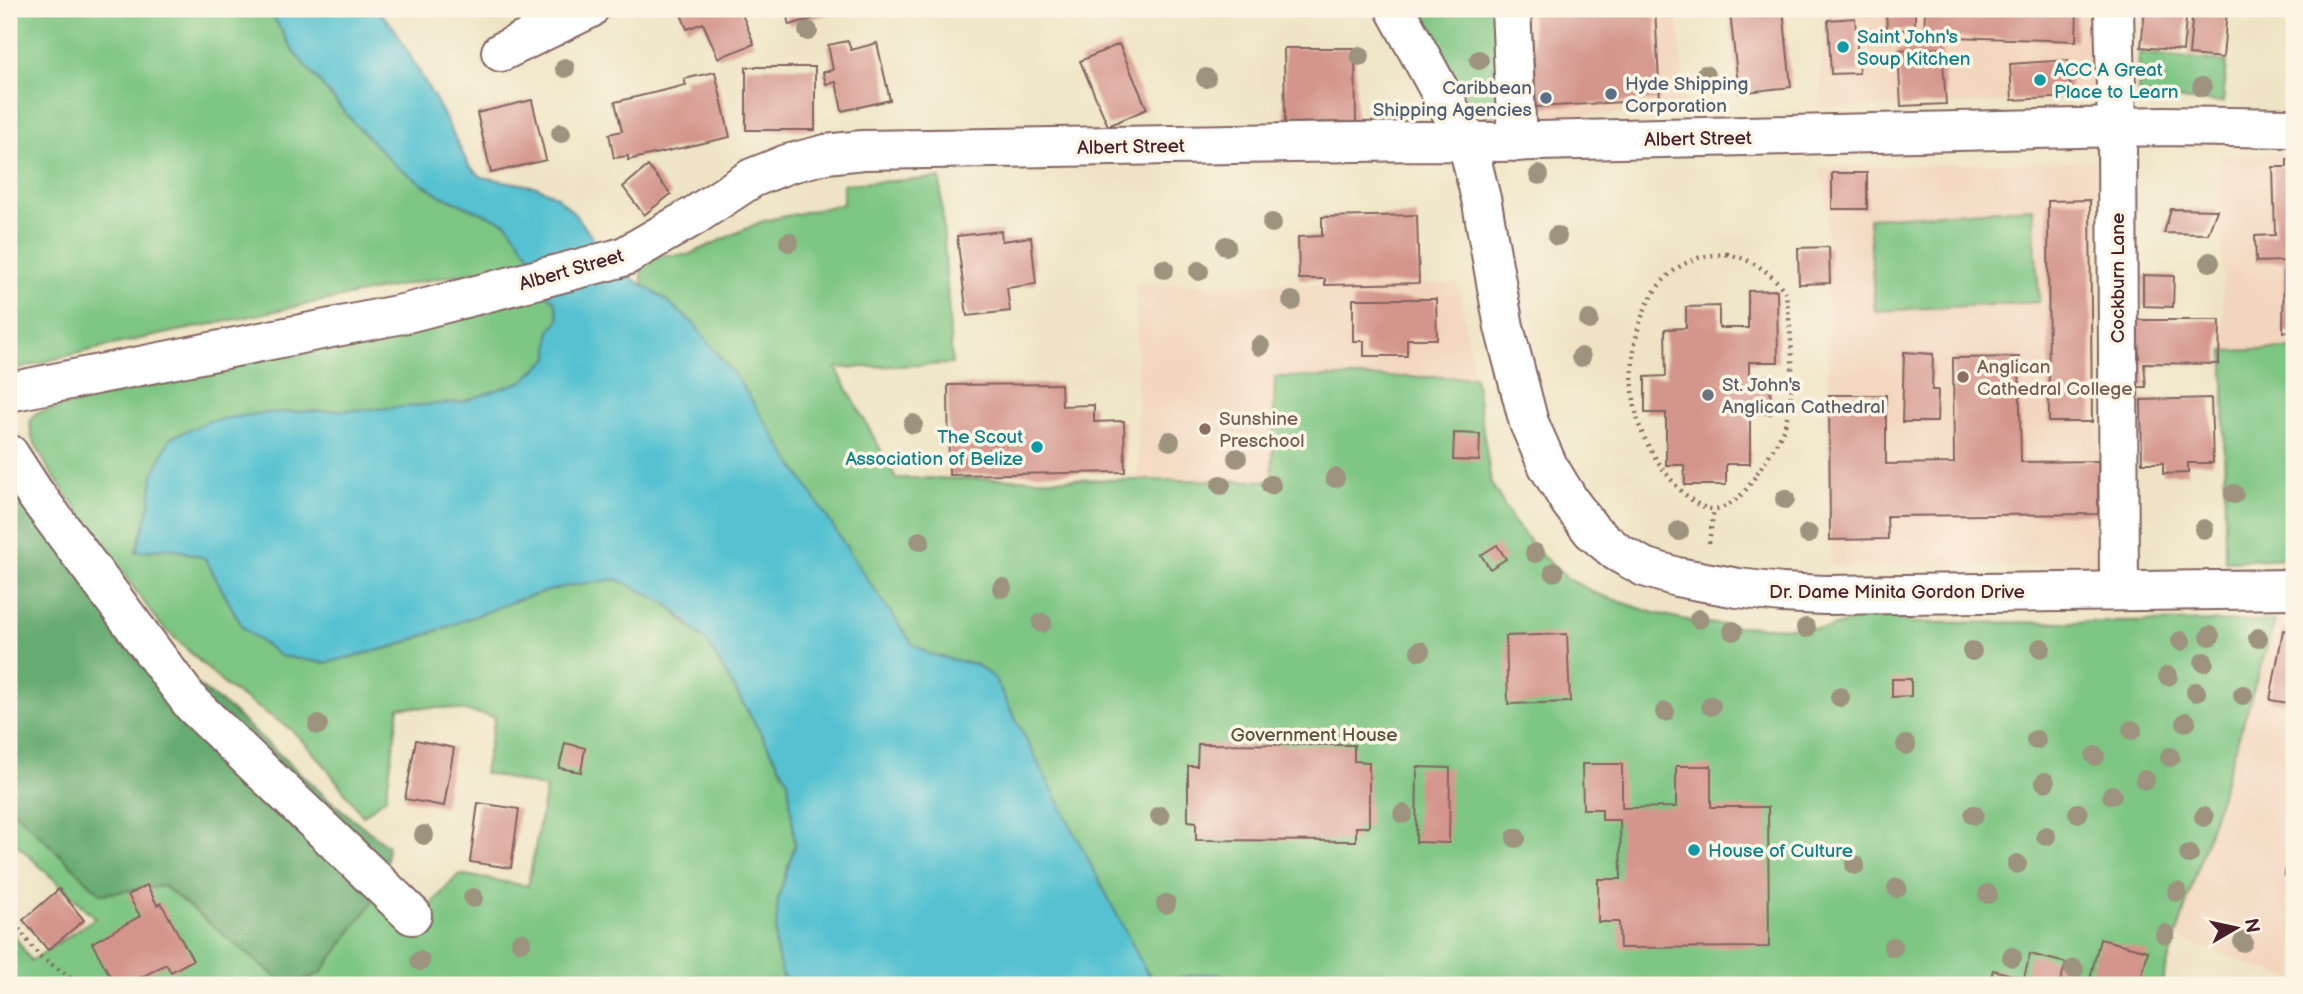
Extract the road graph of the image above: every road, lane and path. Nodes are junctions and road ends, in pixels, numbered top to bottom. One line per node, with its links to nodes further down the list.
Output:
1 (589, 9): 5 (street)
2 (1395, 9): 8 (street, Dr. Dame Minita Gordon Drive)
3 (1511, 9): 9 (street)
4 (2114, 9): 6 (street, Cockburn Lane)
5 (501, 52)
6 (2117, 127): 7 (street, Albert Street); 9 (street, Albert Street); 14 (street, Cockburn Lane)
7 (2294, 128)
8 (1467, 141): 9 (street, Albert Street); 11 (street, Albert Street); 14 (street, Dr. Dame Minita Gordon Drive)
9 (1517, 142)
10 (1712, 255): 10 (path)
11 (9, 392)
12 (9, 454): 15 (street)
13 (2294, 589): 14 (street, Dr. Dame Minita Gordon Drive)
14 (2119, 590)
15 (412, 915)
16 (19, 929): 17 (path)
17 (83, 985)

